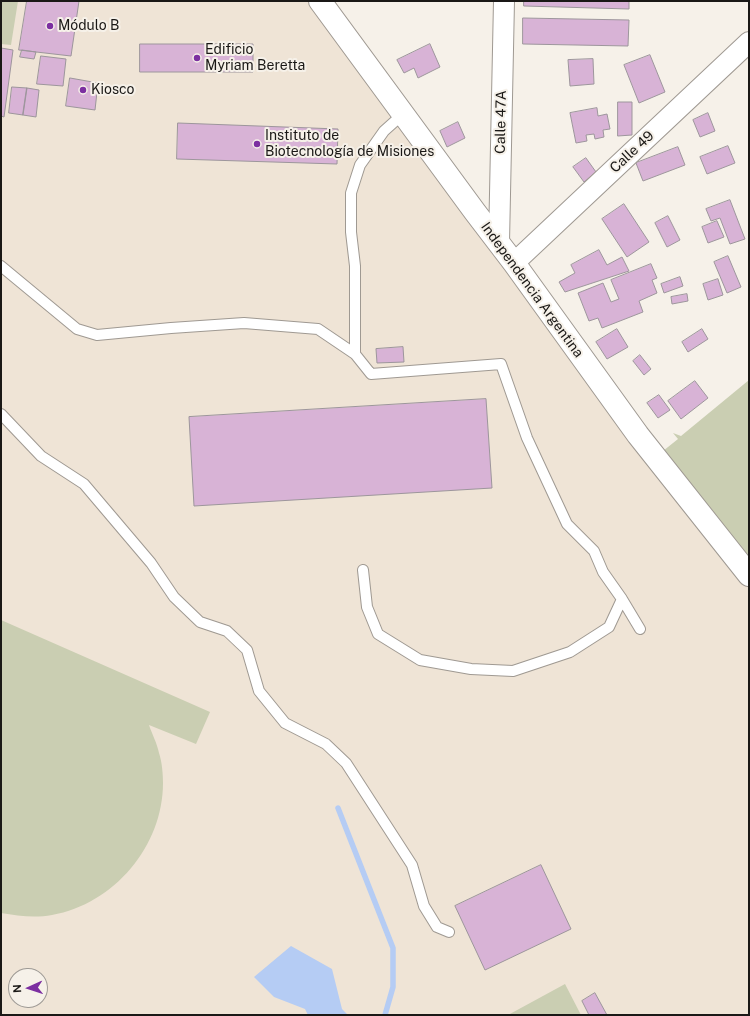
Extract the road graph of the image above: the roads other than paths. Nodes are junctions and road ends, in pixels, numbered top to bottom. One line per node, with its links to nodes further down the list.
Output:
1 (320, 1): 4 (main road, Independencia Argentina)
2 (504, 1): 5 (street, Calle 47A)
3 (749, 42): 6 (street, Calle 49)
4 (403, 114): 5 (main road, Independencia Argentina); 8 (lane)
5 (499, 242): 6 (main road, Independencia Argentina)
6 (514, 263): 11 (main road, Independencia Argentina)
7 (1, 266): 8 (lane)
8 (355, 354): 12 (lane)
9 (1, 414): 14 (lane)
10 (363, 570): 12 (lane)
11 (749, 575)
12 (622, 598): 13 (lane)
13 (640, 629)
14 (449, 932)

